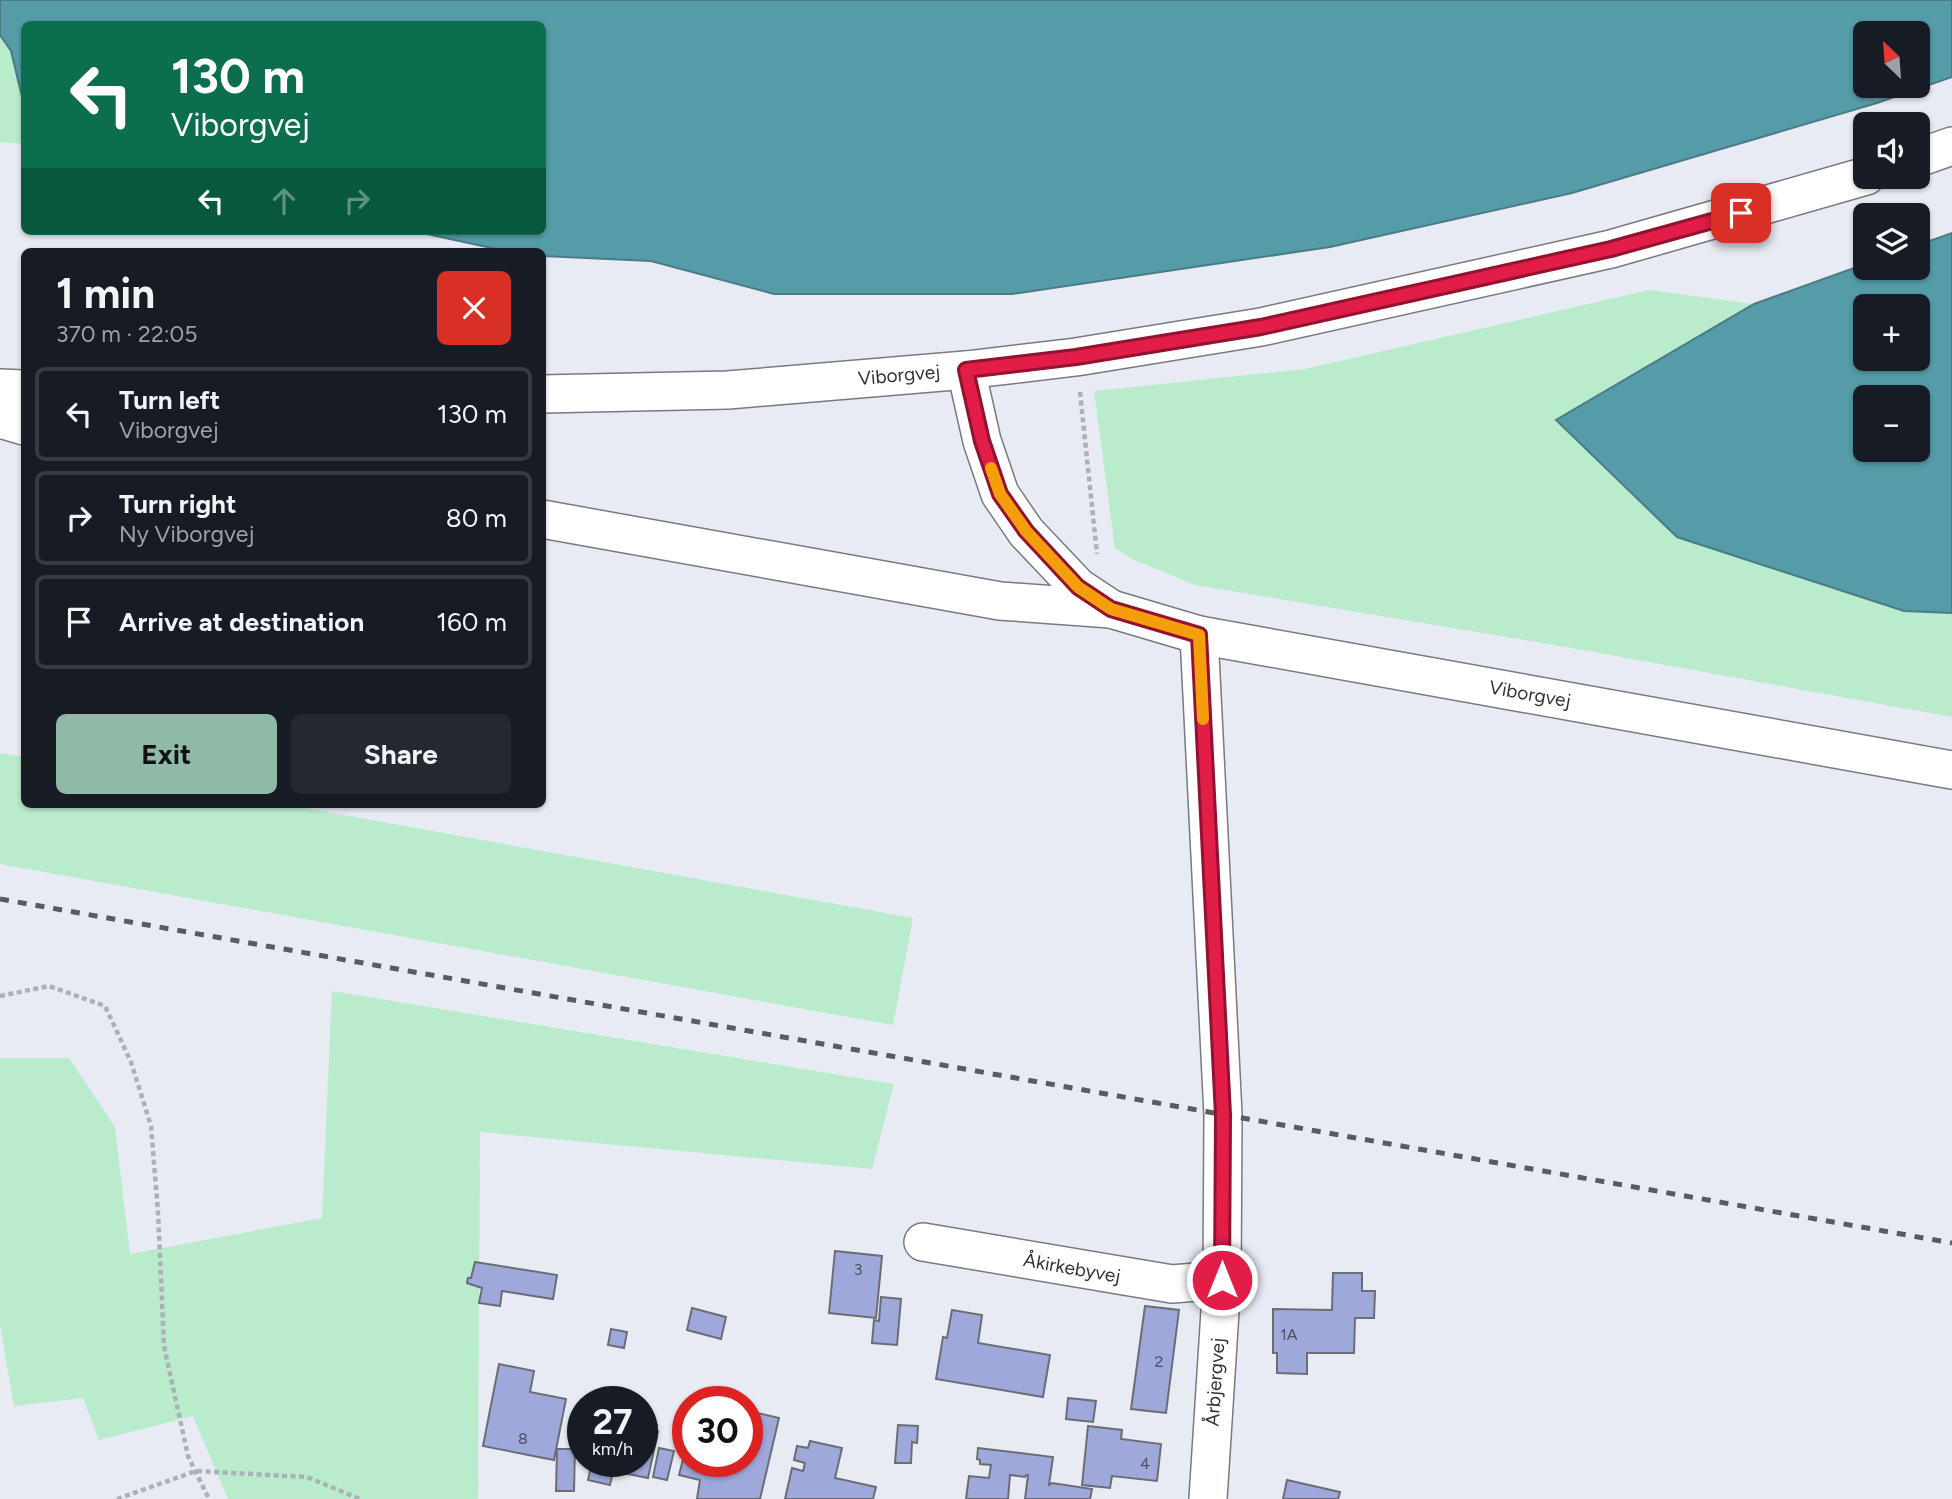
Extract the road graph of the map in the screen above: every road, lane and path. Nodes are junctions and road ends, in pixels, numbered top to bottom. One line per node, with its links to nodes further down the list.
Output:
1 (1952, 146): 2 (street)
2 (1930, 154)
3 (1853, 180): 4 (street)
4 (966, 370): 7 (street, Viborgvej); 11 (street, Viborgvej)
5 (0, 388): 6 (street)
6 (21, 389)
7 (546, 394)
8 (0, 419): 9 (street)
9 (21, 425)
10 (546, 520): 11 (street, Viborgvej)
11 (1111, 609): 12 (street, Viborgvej)
12 (1199, 635): 13 (street, Viborgvej); 16 (street, Årbjergvej)
13 (1952, 770)
14 (0, 996): 17 (path)
15 (923, 1242): 16 (street, Åkirkebyvej)
16 (1222, 1280): 21 (street, Årbjergvej)
17 (196, 1471): 18 (path); 19 (path); 20 (path)
18 (117, 1499)
19 (209, 1499)
20 (360, 1499)
21 (1208, 1499)

